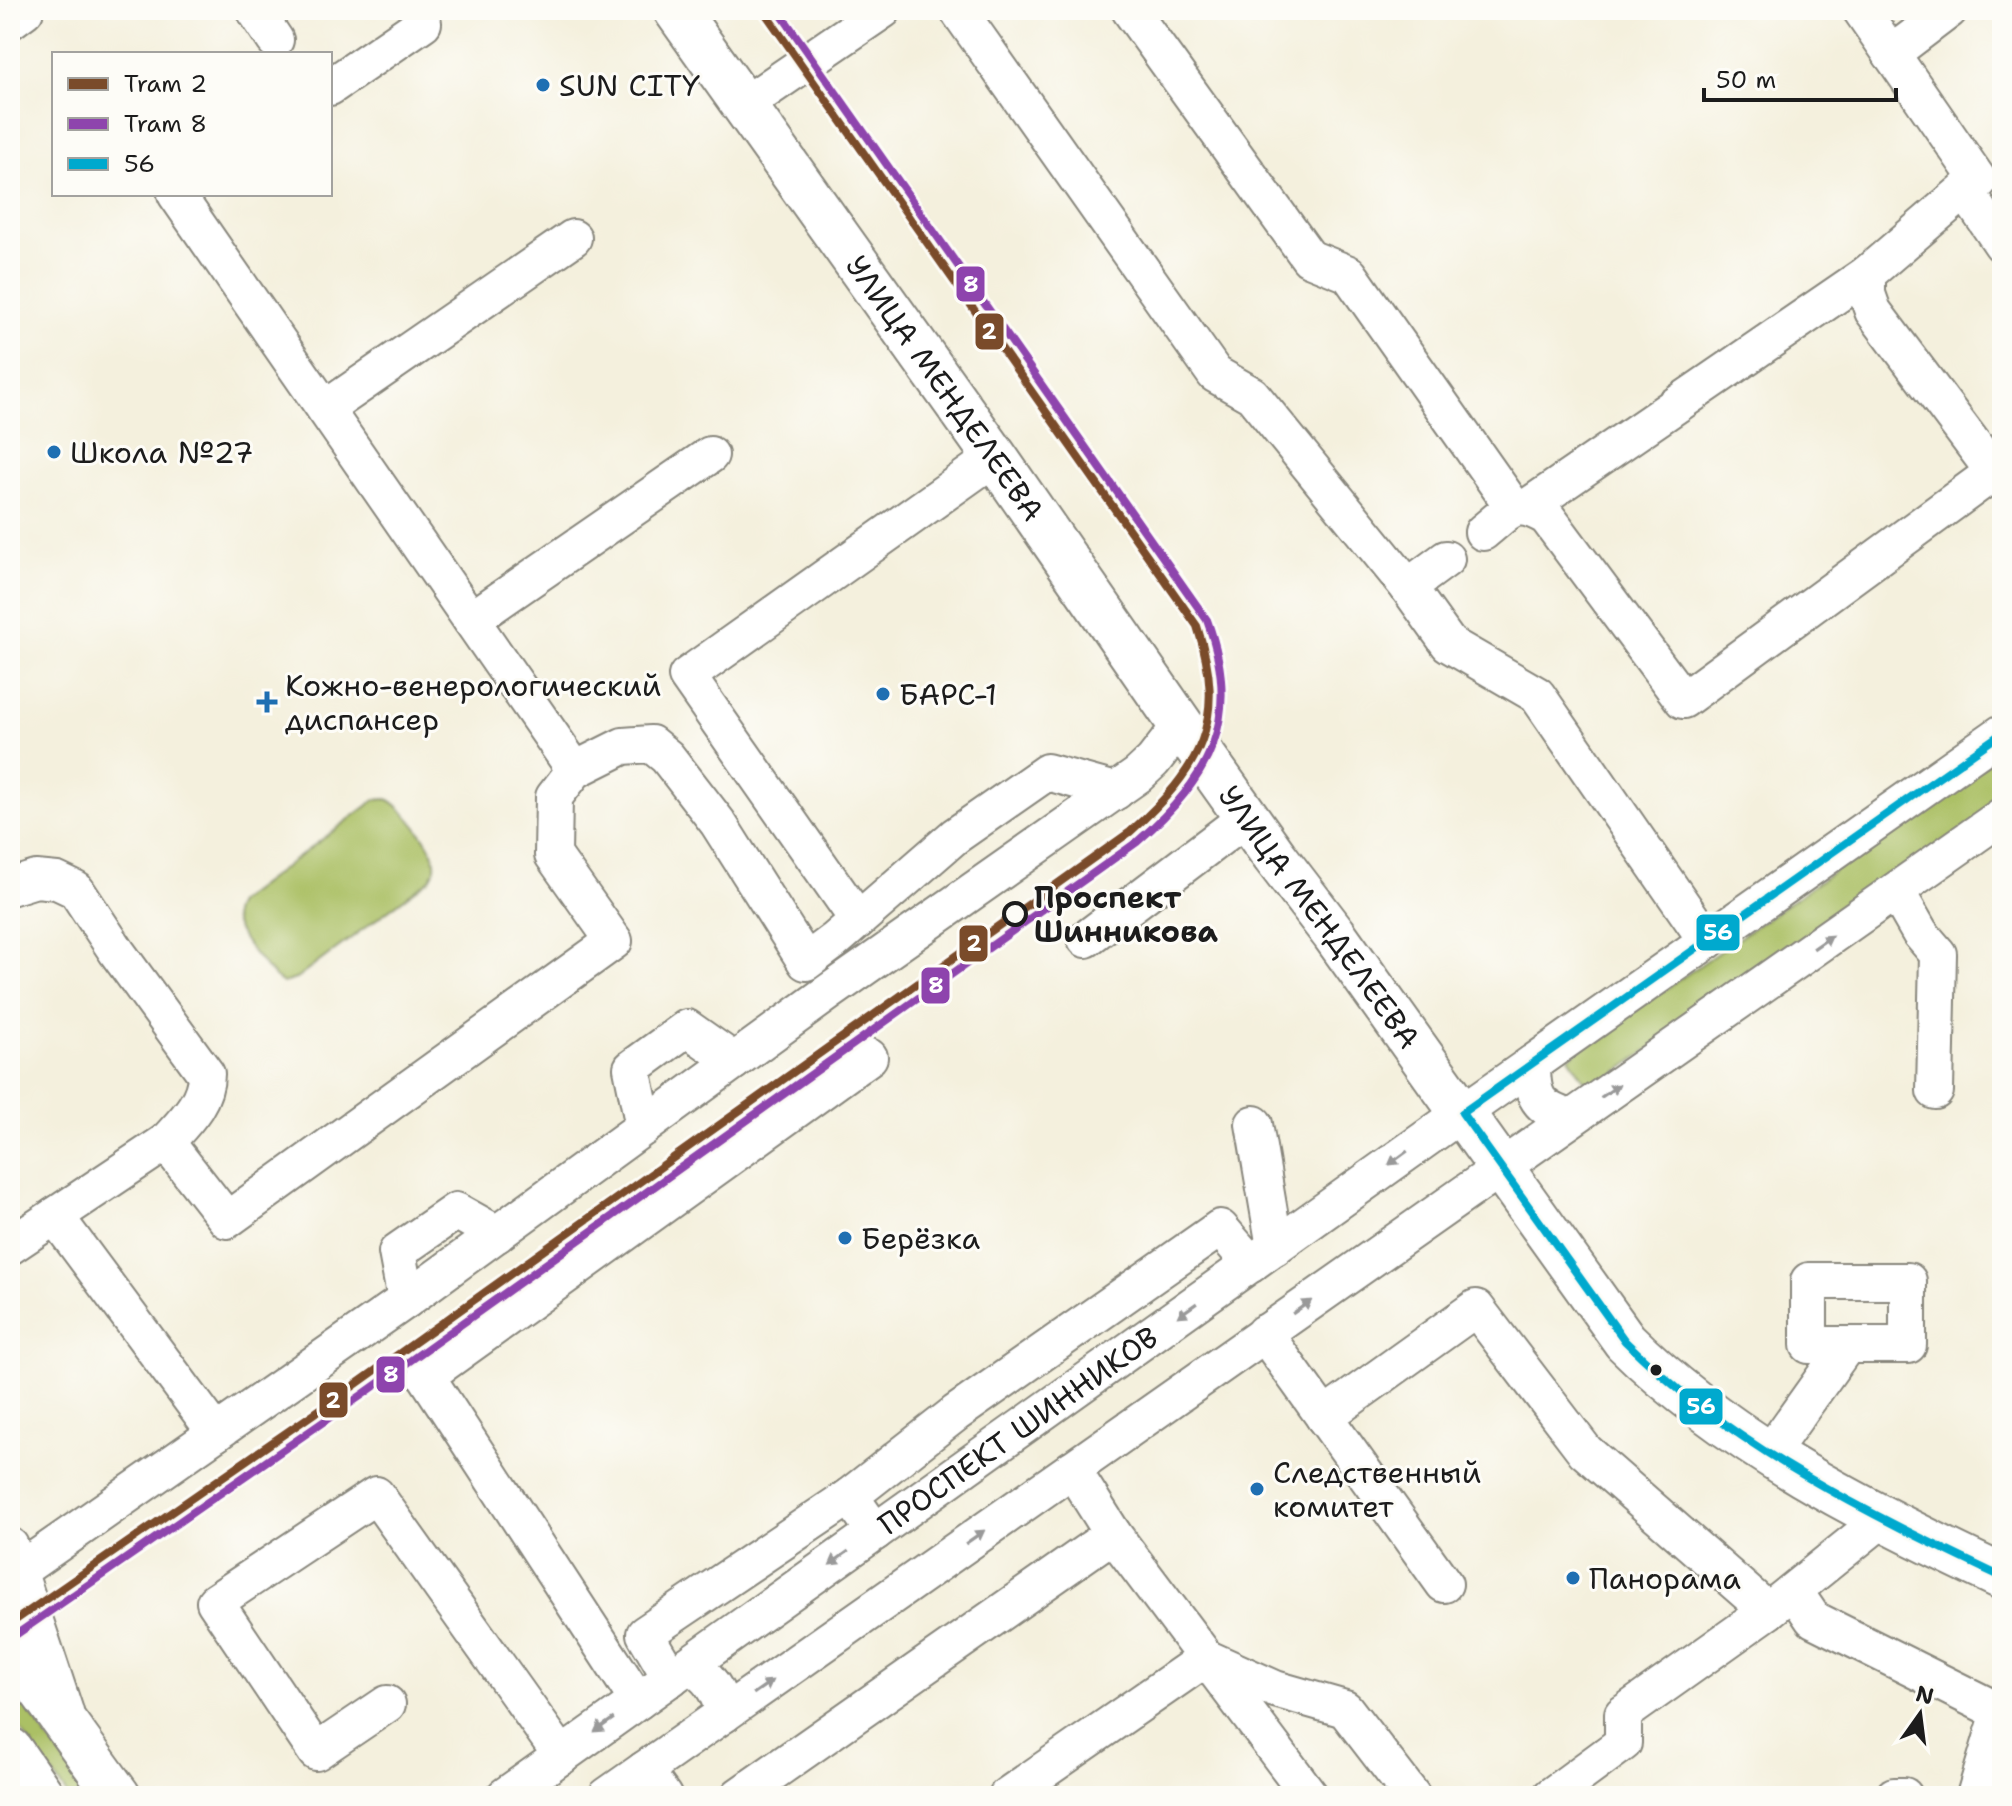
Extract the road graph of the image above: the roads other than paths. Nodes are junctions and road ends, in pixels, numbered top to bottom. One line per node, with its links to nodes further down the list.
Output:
1 (25, 10): 9 (street)
2 (255, 10): 11 (street)
3 (676, 10): 14 (main road, УЛИЦА МЕНДЕЛЕЕВА)
4 (883, 10): 14 (street)
5 (958, 10): 26 (street)
6 (1130, 10): 23 (street)
7 (1861, 10): 12 (street)
8 (1949, 10): 12 (street)
9 (10, 21)
10 (423, 23): 13 (street)
11 (275, 40)
12 (1891, 54): 15 (street)
13 (332, 86)
14 (744, 105): 22 (main road, УЛИЦА МЕНДЕЛЕЕВА)
15 (1965, 190): 18 (street); 19 (street)
16 (177, 196): 20 (street)
17 (573, 238): 20 (street)
18 (2002, 244)
19 (1867, 274): 23 (street); 23 (street)
20 (325, 409): 27 (street)
21 (710, 455): 27 (street)
22 (995, 457): 28 (main road, УЛИЦА МЕНДЕЛЕЕВА); 36 (street)
23 (1521, 507): 24 (street)
24 (1483, 532)
25 (1446, 559): 26 (street)
26 (1408, 587): 38 (street)
27 (471, 620): 30 (street)
28 (1181, 725): 31 (street); 33 (main road, УЛИЦА МЕНДЕЛЕЕВА)
29 (2002, 733): 38 (street, ПРОСПЕКТ ШИННИКОВ)
30 (575, 770): 39 (street); 49 (street)
31 (1116, 791): 36 (street); 40 (street)
32 (2002, 816): 35 (street, ПРОСПЕКТ ШИННИКОВ)
33 (1247, 817): 37 (street); 45 (main road, УЛИЦА МЕНДЕЛЕЕВА)
34 (10, 887): 49 (street)
35 (1896, 891): 44 (street); 46 (street, ПРОСПЕКТ ШИННИКОВ, one-way to 35)
36 (858, 920): 39 (street)
37 (1086, 939)
38 (1707, 941): 43 (street, ПРОСПЕКТ ШИННИКОВ)
39 (806, 962): 40 (street)
40 (829, 992): 42 (street)
41 (869, 1057): 73 (street)
42 (734, 1061): 48 (street); 48 (street)
43 (1532, 1064): 45 (street, ПРОСПЕКТ ШИННИКОВ); 46 (street)
44 (1935, 1091)
45 (1462, 1113): 50 (main road, УЛИЦА МЕНДЕЛЕЕВА); 53 (street, ПРОСПЕКТ ШИННИКОВ, one-way to 53)
46 (1570, 1118): 50 (street, ПРОСПЕКТ ШИННИКОВ)
47 (1254, 1124): 53 (street)
48 (644, 1127): 59 (street)
49 (166, 1142): 51 (street)
50 (1500, 1168): 55 (street, ПРОСПЕКТ ШИННИКОВ, one-way to 50); 60 (main road, УЛИЦА МЕНДЕЛЕЕВА)
51 (55, 1216): 52 (street); 59 (street)
52 (10, 1246)
53 (1263, 1256): 54 (street); 56 (street, ПРОСПЕКТ ШИННИКОВ, one-way to 56)
54 (1122, 1296): 56 (street); 62 (street)
55 (1264, 1333): 58 (street); 61 (street, ПРОСПЕКТ ШИННИКОВ)
56 (1150, 1336): 64 (street, ПРОСПЕКТ ШИННИКОВ)
57 (1847, 1345): 60 (street)
58 (1324, 1417): 68 (street); 69 (street)
59 (216, 1433): 66 (street)
60 (1770, 1453): 63 (main road, УЛИЦА МЕНДЕЛЕЕВА)
61 (1072, 1469): 65 (street); 76 (street, ПРОСПЕКТ ШИННИКОВ, one-way to 61)
62 (850, 1496): 64 (street); 72 (street)
63 (1881, 1520): 67 (main road, УЛИЦА МЕНДЕЛЕЕВА); 69 (street)
64 (875, 1532): 72 (street, ПРОСПЕКТ ШИННИКОВ, one-way to 72)
65 (1113, 1534): 71 (street); 85 (street)
66 (15, 1558): 77 (street)
67 (2002, 1577)
68 (1444, 1584)
69 (1781, 1601): 75 (street); 89 (street)
70 (10, 1647): 77 (main road)
71 (1206, 1658): 86 (street); 87 (street); 88 (street)
72 (680, 1671): 73 (street, ПРОСПЕКТ ШИННИКОВ); 76 (street)
73 (638, 1701): 79 (street, ПРОСПЕКТ ШИННИКОВ, one-way to 79)
74 (387, 1704): 79 (street)
75 (2001, 1712): 92 (street)
76 (724, 1714): 80 (street, ПРОСПЕКТ ШИННИКОВ)
77 (70, 1730): 82 (main road)
78 (10, 1750): 81 (main road)
79 (562, 1756): 83 (street, ПРОСПЕКТ ШИННИКОВ)
80 (653, 1783): 84 (street, ПРОСПЕКТ ШИННИКОВ)
81 (42, 1796)
82 (118, 1796)
83 (505, 1796)
84 (607, 1796)
85 (739, 1796)
86 (1007, 1796)
87 (1310, 1796)
88 (1412, 1796)
89 (1551, 1796)
90 (1894, 1796): 91 (street)
91 (1904, 1796)
92 (1975, 1796)

